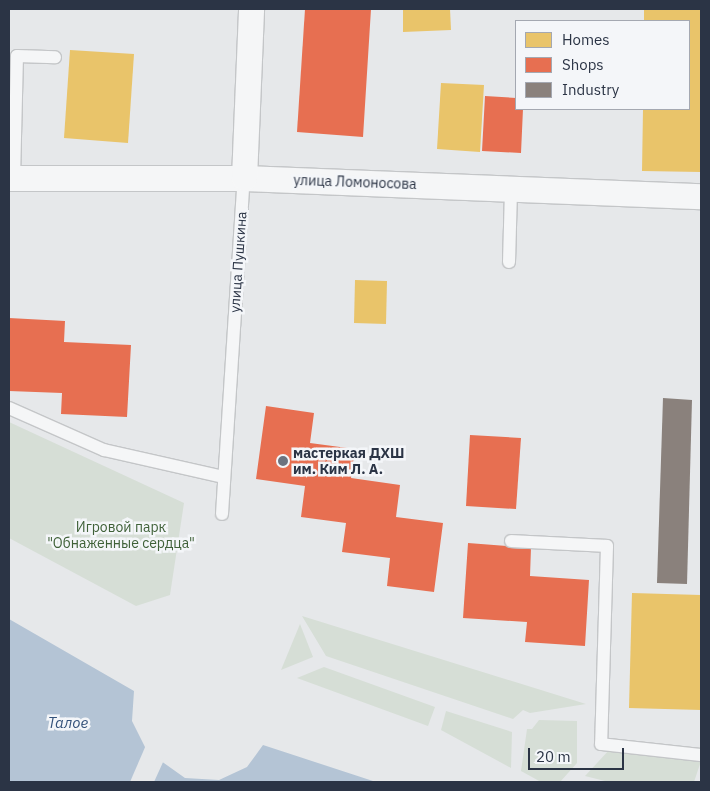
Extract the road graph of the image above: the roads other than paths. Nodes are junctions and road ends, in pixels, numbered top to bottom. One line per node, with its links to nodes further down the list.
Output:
1 (251, 9): 4 (street, улица Пушкина)
2 (55, 57): 3 (lane)
3 (11, 178): 4 (street, улица Ломоносова)
4 (244, 178): 5 (street, улица Ломоносова); 9 (lane, улица Пушкина)
5 (511, 188): 6 (street, улица Ломоносова); 7 (lane)
6 (701, 196)
7 (509, 262)
8 (9, 408): 9 (lane)
9 (224, 477): 10 (lane, улица Пушкина)
10 (222, 514)
11 (511, 541): 12 (lane)
12 (701, 755)

